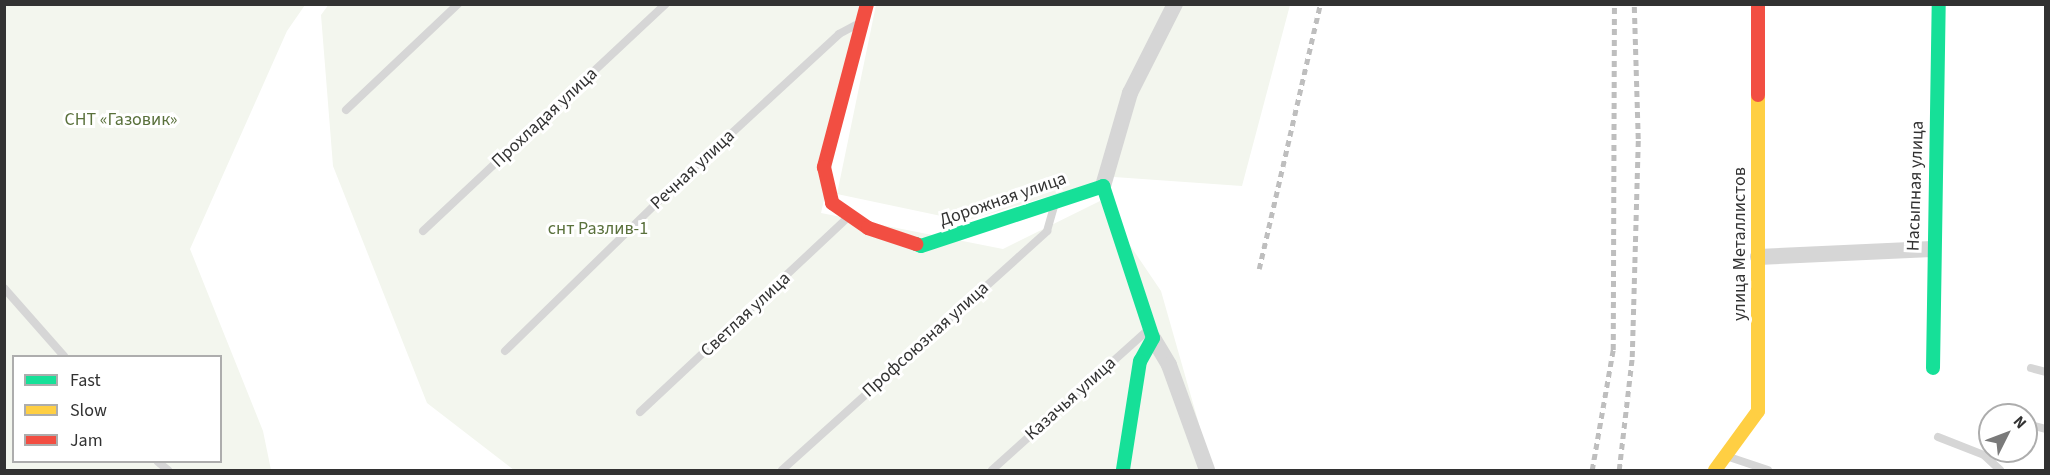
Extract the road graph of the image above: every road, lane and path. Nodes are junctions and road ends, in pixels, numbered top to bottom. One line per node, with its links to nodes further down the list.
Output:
1 (458, 4): 8 (lane)
2 (666, 4): 12 (lane, Прохладая улица)
3 (867, 4): 7 (street, Дорожная улица)
4 (1175, 4): 9 (street)
5 (1758, 4): 14 (street, улица Металлистов)
6 (1939, 4): 13 (street, Насыпная улица)
7 (862, 22): 11 (street, Дорожная улица); 17 (lane, Речная улица)
8 (346, 110)
9 (1103, 186): 10 (street, Дорожная улица); 16 (street)
10 (1056, 200): 11 (street, Дорожная улица); 25 (lane, Профсоюзная улица)
11 (849, 215): 22 (lane, Светлая улица)
12 (423, 231)
13 (1932, 249): 14 (street); 19 (street, Насыпная улица)
14 (1758, 257): 24 (street, улица Металлистов)
15 (4, 288): 18 (lane)
16 (1151, 333): 26 (lane, Казачья улица); 27 (street); 28 (street)
17 (505, 351)
18 (62, 355)
19 (1933, 368)
20 (2031, 368): 21 (lane)
21 (2046, 372)
22 (640, 412)
23 (1938, 437): 31 (lane)
24 (1726, 456): 29 (street, улица Металлистов); 30 (lane)
25 (782, 471)
26 (992, 471)
27 (1123, 471)
28 (1207, 471)
29 (1715, 471)
30 (1768, 471)
31 (2000, 471)

